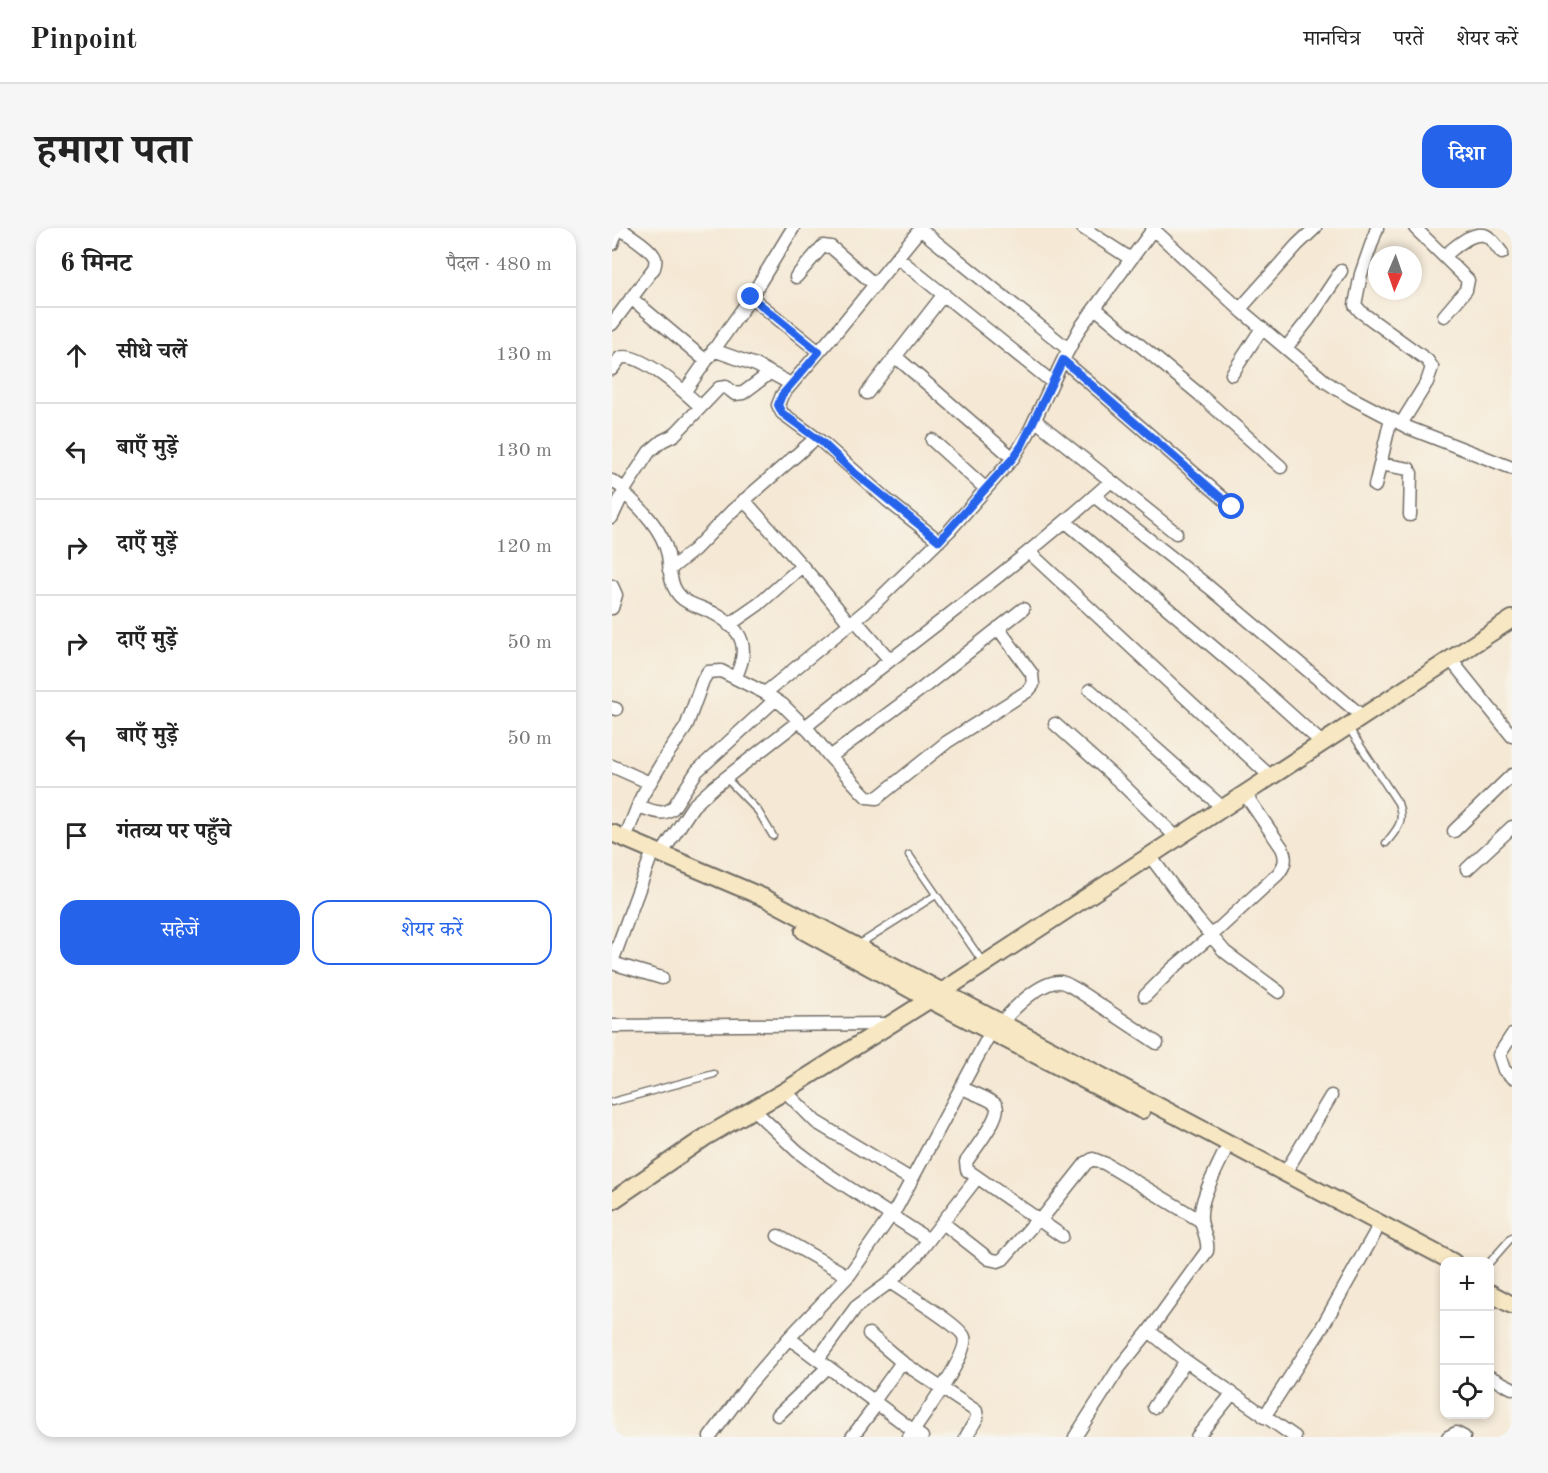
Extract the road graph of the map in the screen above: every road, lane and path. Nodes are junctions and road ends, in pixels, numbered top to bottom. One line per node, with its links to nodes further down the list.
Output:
1 (619, 228): 9 (street); 19 (street)
2 (793, 228): 18 (street)
3 (1083, 228): 13 (street)
4 (1315, 228): 21 (street)
5 (1377, 228): 40 (street)
6 (1415, 228): 11 (street)
7 (921, 229): 12 (street); 28 (street)
8 (1154, 229): 13 (street); 21 (street)
9 (612, 244)
10 (1502, 253): 11 (street)
11 (1445, 255): 22 (street)
12 (898, 258): 16 (street); 17 (street)
13 (1131, 258): 20 (street)
14 (1341, 271): 25 (street)
15 (796, 278): 16 (street)
16 (875, 285): 27 (street)
17 (944, 294): 29 (street); 34 (street)
18 (751, 297): 26 (street); 27 (street)
19 (631, 298): 23 (street); 30 (street)
20 (1095, 308): 28 (street); 45 (street)
21 (1240, 309): 24 (street)
22 (1444, 316)
23 (612, 324)
24 (1262, 328): 25 (street); 33 (street)
25 (1286, 348): 40 (street)
26 (713, 350): 30 (street); 32 (street)
27 (819, 352): 35 (street)
28 (1065, 354): 34 (street); 54 (street)
29 (895, 356): 37 (street); 43 (street)
30 (706, 361): 36 (street)
31 (612, 369): 36 (street)
32 (770, 372): 35 (street); 38 (street)
33 (1232, 374)
34 (1052, 382): 39 (street)
35 (791, 384): 41 (street)
36 (685, 391): 38 (street)
37 (867, 393)
38 (701, 407): 51 (street)
39 (1035, 420): 43 (street); 48 (street)
40 (1396, 421): 44 (street); 46 (street)
41 (816, 438): 53 (street); 59 (street)
42 (932, 440): 50 (street)
43 (1013, 458): 50 (street)
44 (1380, 464): 49 (street); 55 (street)
45 (1281, 467)
46 (1512, 468)
47 (612, 482): 51 (street)
48 (1110, 482): 52 (street); 58 (street)
49 (1375, 486)
50 (986, 489): 59 (street)
51 (624, 491): 56 (street); 62 (street)
52 (1094, 496): 57 (street); 75 (street)
53 (744, 500): 61 (street); 62 (street)
54 (1232, 507)
55 (1410, 515)
56 (612, 517)
57 (1066, 522): 60 (street); 80 (street)
58 (1176, 533)
59 (939, 541): 67 (street)
60 (1029, 552): 70 (street); 84 (street)
61 (802, 566): 67 (street); 68 (street)
62 (669, 570): 68 (street)
63 (612, 586): 64 (street)
64 (612, 608)
65 (1023, 609): 69 (street)
66 (1512, 620): 71 (street)
67 (853, 622): 70 (street); 74 (street)
68 (729, 625): 72 (street)
69 (998, 628): 81 (street); 81 (street)
70 (890, 660): 76 (street)
71 (1451, 660): 75 (street); 79 (street)
72 (735, 678): 74 (street); 86 (street)
73 (1090, 690): 89 (street)
74 (770, 697): 76 (street); 88 (street)
75 (1363, 717): 78 (street)
76 (802, 724): 81 (street); 85 (street)
77 (1055, 724): 94 (street)
78 (1348, 727): 80 (street); 95 (lane)
79 (1512, 736)
80 (1322, 743): 84 (street)
81 (830, 757)
82 (612, 766): 86 (street)
83 (1512, 775): 91 (street)
84 (1271, 777): 87 (street)
85 (726, 778): 92 (lane); 97 (street)
86 (650, 783): 88 (street)
87 (1245, 794): 89 (street); 101 (street)
88 (638, 806): 93 (street)
89 (1224, 808): 94 (street)
90 (1512, 827): 99 (street)
91 (1454, 831)
92 (773, 836)
93 (616, 838): 97 (street)
94 (1177, 838): 98 (street)
95 (1386, 843)
96 (909, 855): 100 (lane)
97 (656, 856): 102 (street); 103 (street); 107 (street)
98 (1150, 856): 101 (street); 104 (street)
99 (1467, 869)
100 (936, 895): 102 (lane); 104 (lane)
101 (1211, 936): 106 (street); 108 (street)
102 (856, 946): 107 (street)
103 (612, 962): 105 (street)
104 (984, 964): 107 (street)
105 (662, 978)
106 (1279, 992)
107 (936, 996): 109 (street); 110 (street)
108 (1144, 996)
109 (891, 1024): 111 (street); 117 (street)
110 (997, 1025): 113 (street); 116 (street); 121 (street); 122 (street)
111 (612, 1026)
112 (1512, 1035): 115 (street)
113 (1157, 1043)
114 (714, 1074): 119 (lane)
115 (1512, 1077)
116 (962, 1088): 123 (street); 124 (street)
117 (785, 1091): 120 (street); 124 (street)
118 (1331, 1096): 122 (street)
119 (612, 1102)
120 (753, 1109): 125 (street); 126 (street)
121 (1224, 1153): 128 (street); 130 (street)
122 (1285, 1173): 135 (street)
123 (977, 1178): 127 (street); 129 (street)
124 (912, 1180): 126 (street)
125 (612, 1201)
126 (891, 1215): 134 (street); 138 (street)
127 (1039, 1220): 128 (street); 129 (street); 132 (street)
128 (1201, 1221): 144 (street)
129 (943, 1223): 134 (street)
130 (1375, 1233): 137 (street); 157 (street)
131 (778, 1236): 138 (street)
132 (1062, 1236)
133 (1512, 1237): 136 (lane)
134 (929, 1240): 139 (street)
135 (1445, 1257)
136 (1494, 1257)
137 (1440, 1267)
138 (848, 1276): 146 (street)
139 (890, 1282): 149 (street); 151 (street)
140 (1494, 1283): 141 (street)
141 (1512, 1292)
142 (1494, 1295): 143 (street)
143 (1512, 1305)
144 (1149, 1331): 147 (street); 163 (street)
145 (869, 1334): 148 (street)
146 (789, 1338): 149 (street); 160 (street)
147 (1186, 1361): 153 (street); 155 (street)
148 (902, 1362): 151 (street); 154 (street)
149 (823, 1363): 154 (street); 156 (street)
150 (1494, 1379): 152 (street)
151 (942, 1387): 158 (street); 162 (street)
152 (1512, 1388)
153 (1232, 1395): 157 (street); 164 (street)
154 (876, 1402): 158 (street); 161 (street)
155 (1154, 1407)
156 (778, 1415)
157 (1264, 1416): 159 (street)
158 (915, 1435)
159 (1293, 1436)
160 (710, 1437)
161 (852, 1437)
162 (966, 1437)
163 (1075, 1437)
164 (1197, 1437)
165 (1448, 1437): 166 (street)
166 (1464, 1437)

